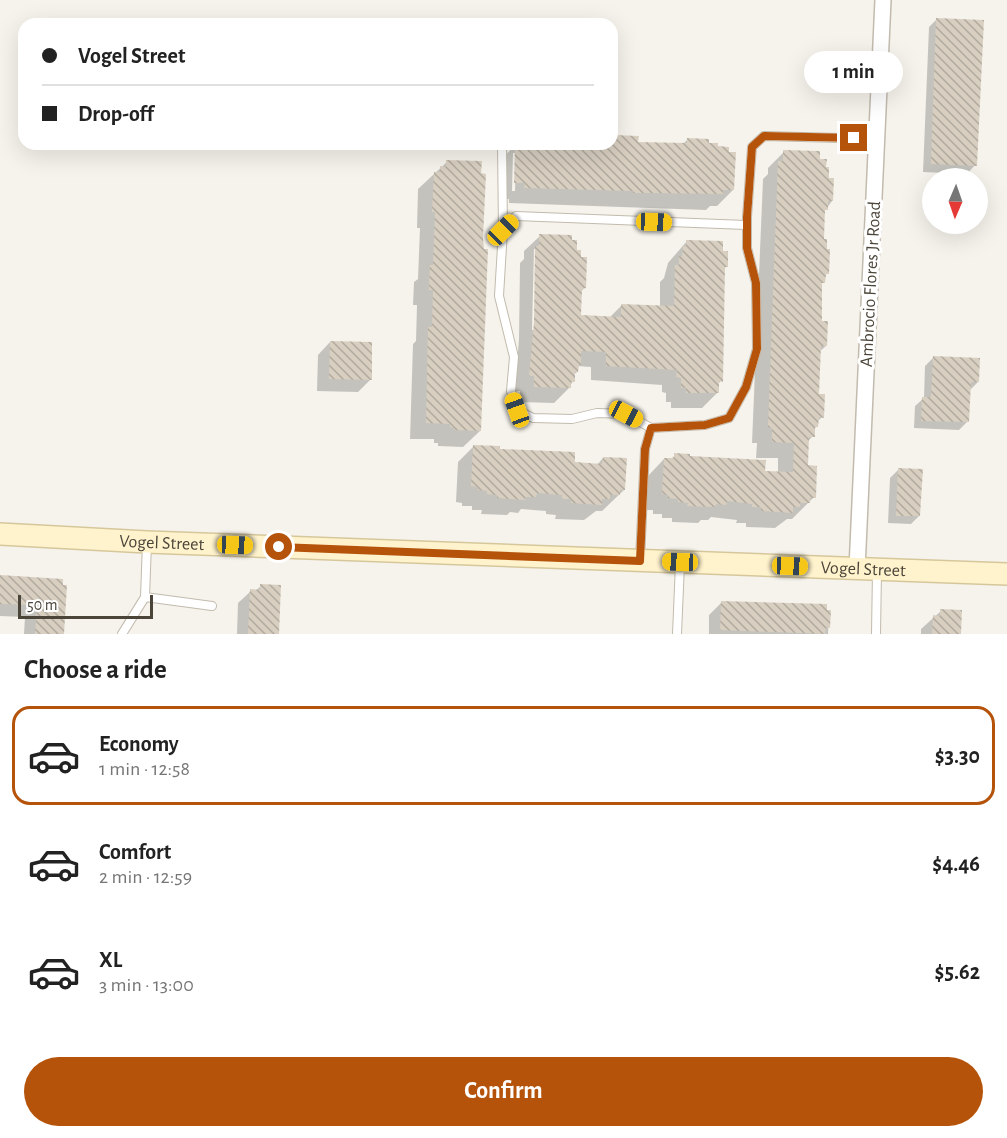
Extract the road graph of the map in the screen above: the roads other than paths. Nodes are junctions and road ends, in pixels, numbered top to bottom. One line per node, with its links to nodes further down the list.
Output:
1 (883, 0): 2 (street, Ambrocio Flores Jr Road)
2 (877, 139): 4 (lane); 11 (street, Ambrocio Flores Jr Road)
3 (502, 150): 5 (lane)
4 (747, 225): 5 (lane); 6 (lane)
5 (503, 230): 6 (lane)
6 (651, 428): 9 (lane)
7 (0, 534): 8 (street, Vogel Street)
8 (147, 542): 9 (street, Vogel Street); 13 (lane)
9 (640, 561): 10 (street, Vogel Street)
10 (680, 562): 11 (street, Vogel Street); 16 (lane)
11 (867, 569): 12 (street, Vogel Street); 17 (lane)
12 (1007, 574)
13 (145, 597): 14 (lane); 15 (lane)
14 (212, 606)
15 (122, 634)
16 (677, 634)
17 (876, 634)

